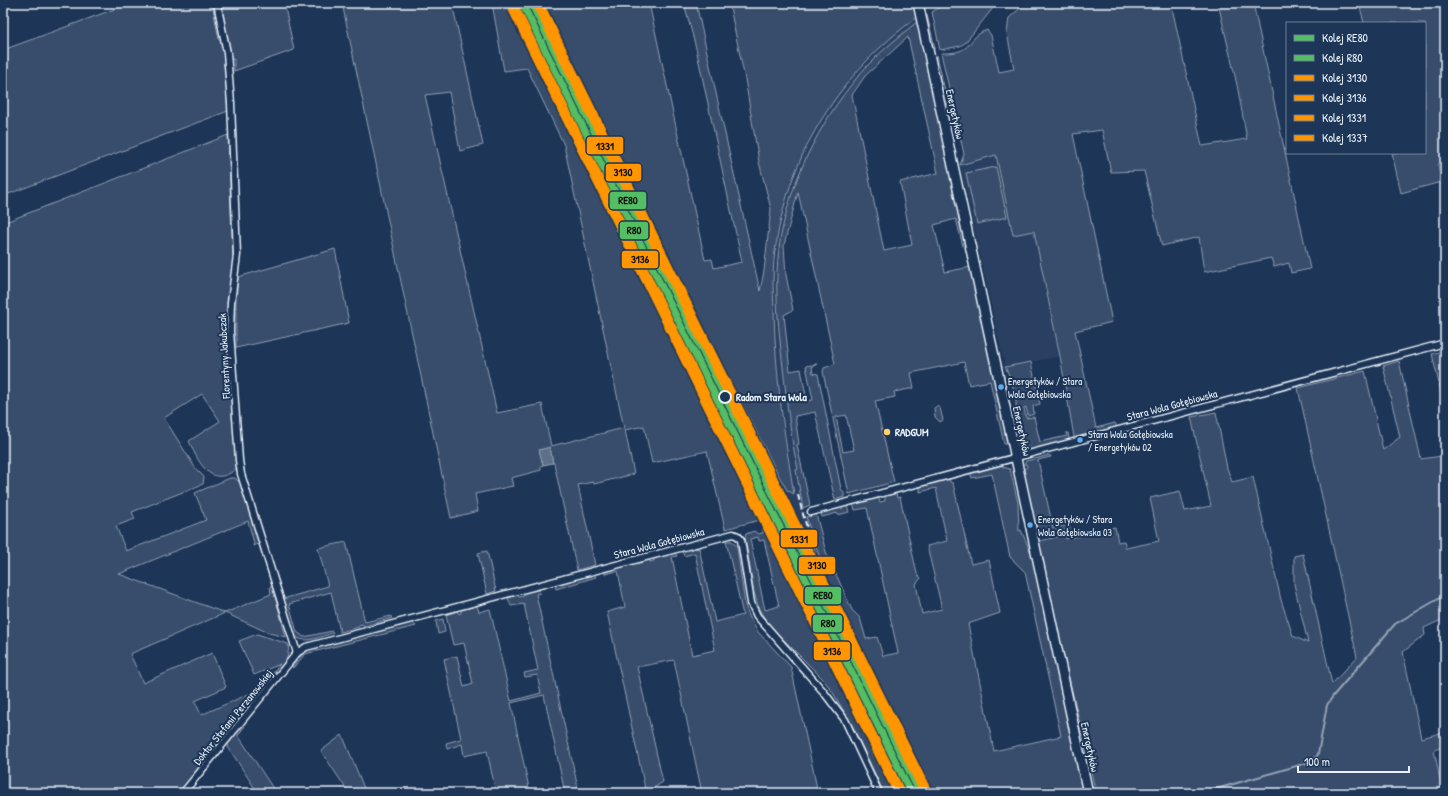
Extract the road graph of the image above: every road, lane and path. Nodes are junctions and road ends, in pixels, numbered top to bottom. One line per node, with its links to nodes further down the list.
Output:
1 (217, 3): 6 (street, Florentyny Jakubczak)
2 (918, 3): 4 (main road, Energetyków)
3 (1445, 343): 4 (street, Stara Wola Gołębiowska)
4 (1016, 457): 5 (street, Stara Wola Gołębiowska); 9 (main road, Energetyków)
5 (811, 512)
6 (297, 653): 7 (street, Doktor Stefanii Perzanowskiej); 8 (street, Stara Wola Gołębiowska)
7 (183, 793)
8 (878, 793)
9 (1088, 793)

